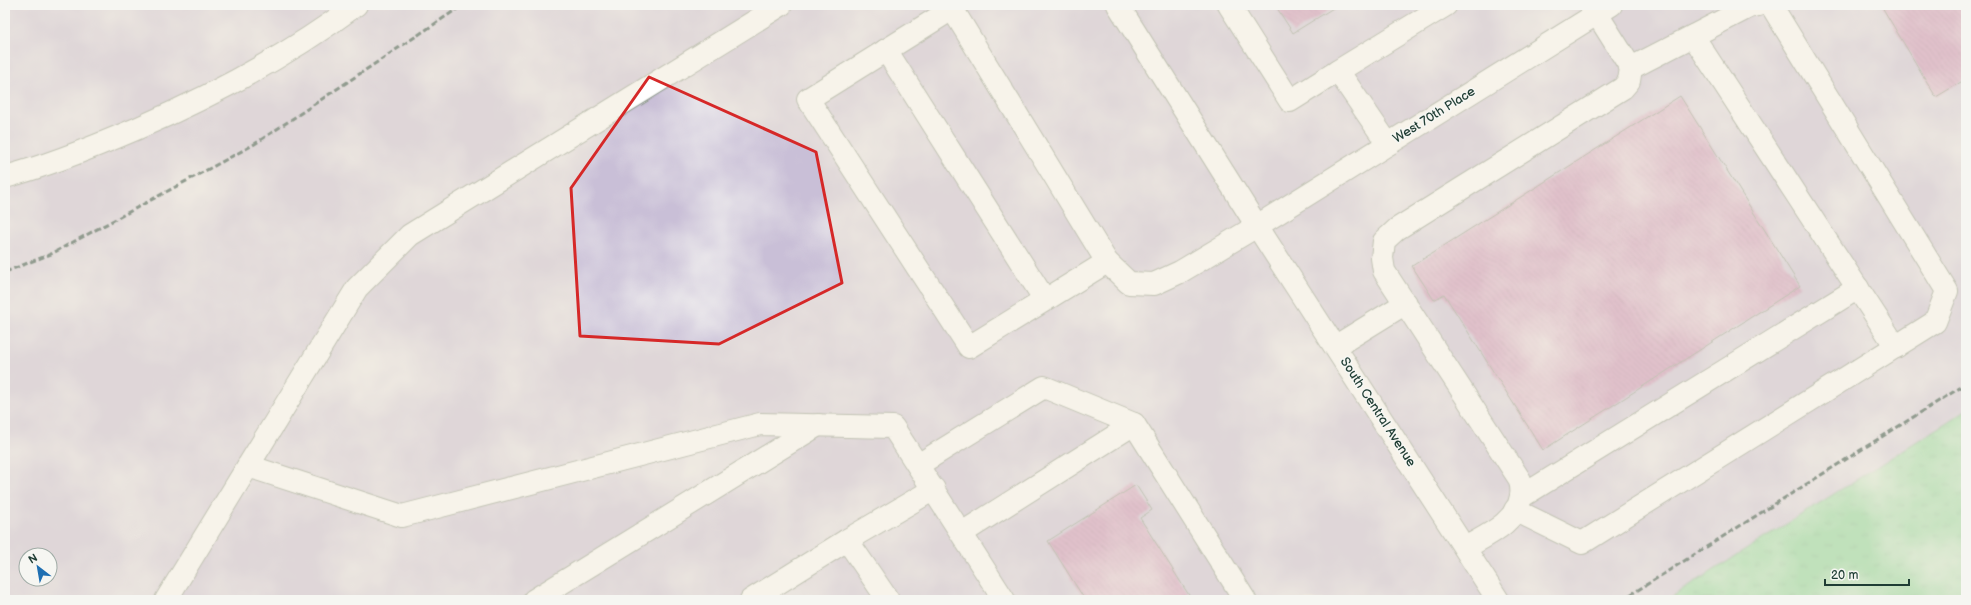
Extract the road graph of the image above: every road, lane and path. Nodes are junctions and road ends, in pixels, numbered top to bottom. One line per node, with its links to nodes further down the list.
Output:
1 (356, 5): 15 (street)
2 (781, 5): 26 (street)
3 (1118, 5): 16 (street, South Central Avenue)
4 (1228, 5): 13 (street)
5 (1446, 5): 13 (street)
6 (1758, 5): 10 (street)
7 (1771, 5): 22 (street)
8 (951, 7): 11 (street); 17 (street, West 70th Place)
9 (1604, 10): 12 (street); 14 (street, West 70th Place)
10 (1693, 36): 12 (street); 18 (street)
11 (886, 50): 19 (street); 19 (street)
12 (1631, 68): 20 (street)
13 (1338, 70): 14 (street)
14 (1388, 144): 16 (street, West 70th Place)
15 (5, 177)
16 (1257, 226): 17 (street, West 70th Place); 21 (street, South Central Avenue)
17 (1107, 262): 19 (street)
18 (1858, 288): 22 (street); 28 (street)
19 (1046, 300)
20 (1406, 303): 21 (street); 28 (street)
21 (1336, 346): 31 (street, South Central Avenue)
22 (1896, 347): 28 (street)
23 (1134, 424): 25 (street); 29 (street); 37 (street)
24 (818, 425): 25 (street); 26 (street); 33 (street)
25 (918, 465): 27 (street)
26 (248, 466): 32 (street)
27 (934, 489): 29 (street); 30 (street)
28 (1518, 503): 31 (street)
29 (962, 533): 36 (street)
30 (847, 540): 34 (street); 35 (street)
31 (1465, 548): 38 (street, South Central Avenue)
32 (166, 600)
33 (534, 600)
34 (751, 600)
35 (888, 600)
36 (1004, 600)
37 (1245, 600)
38 (1498, 600)

